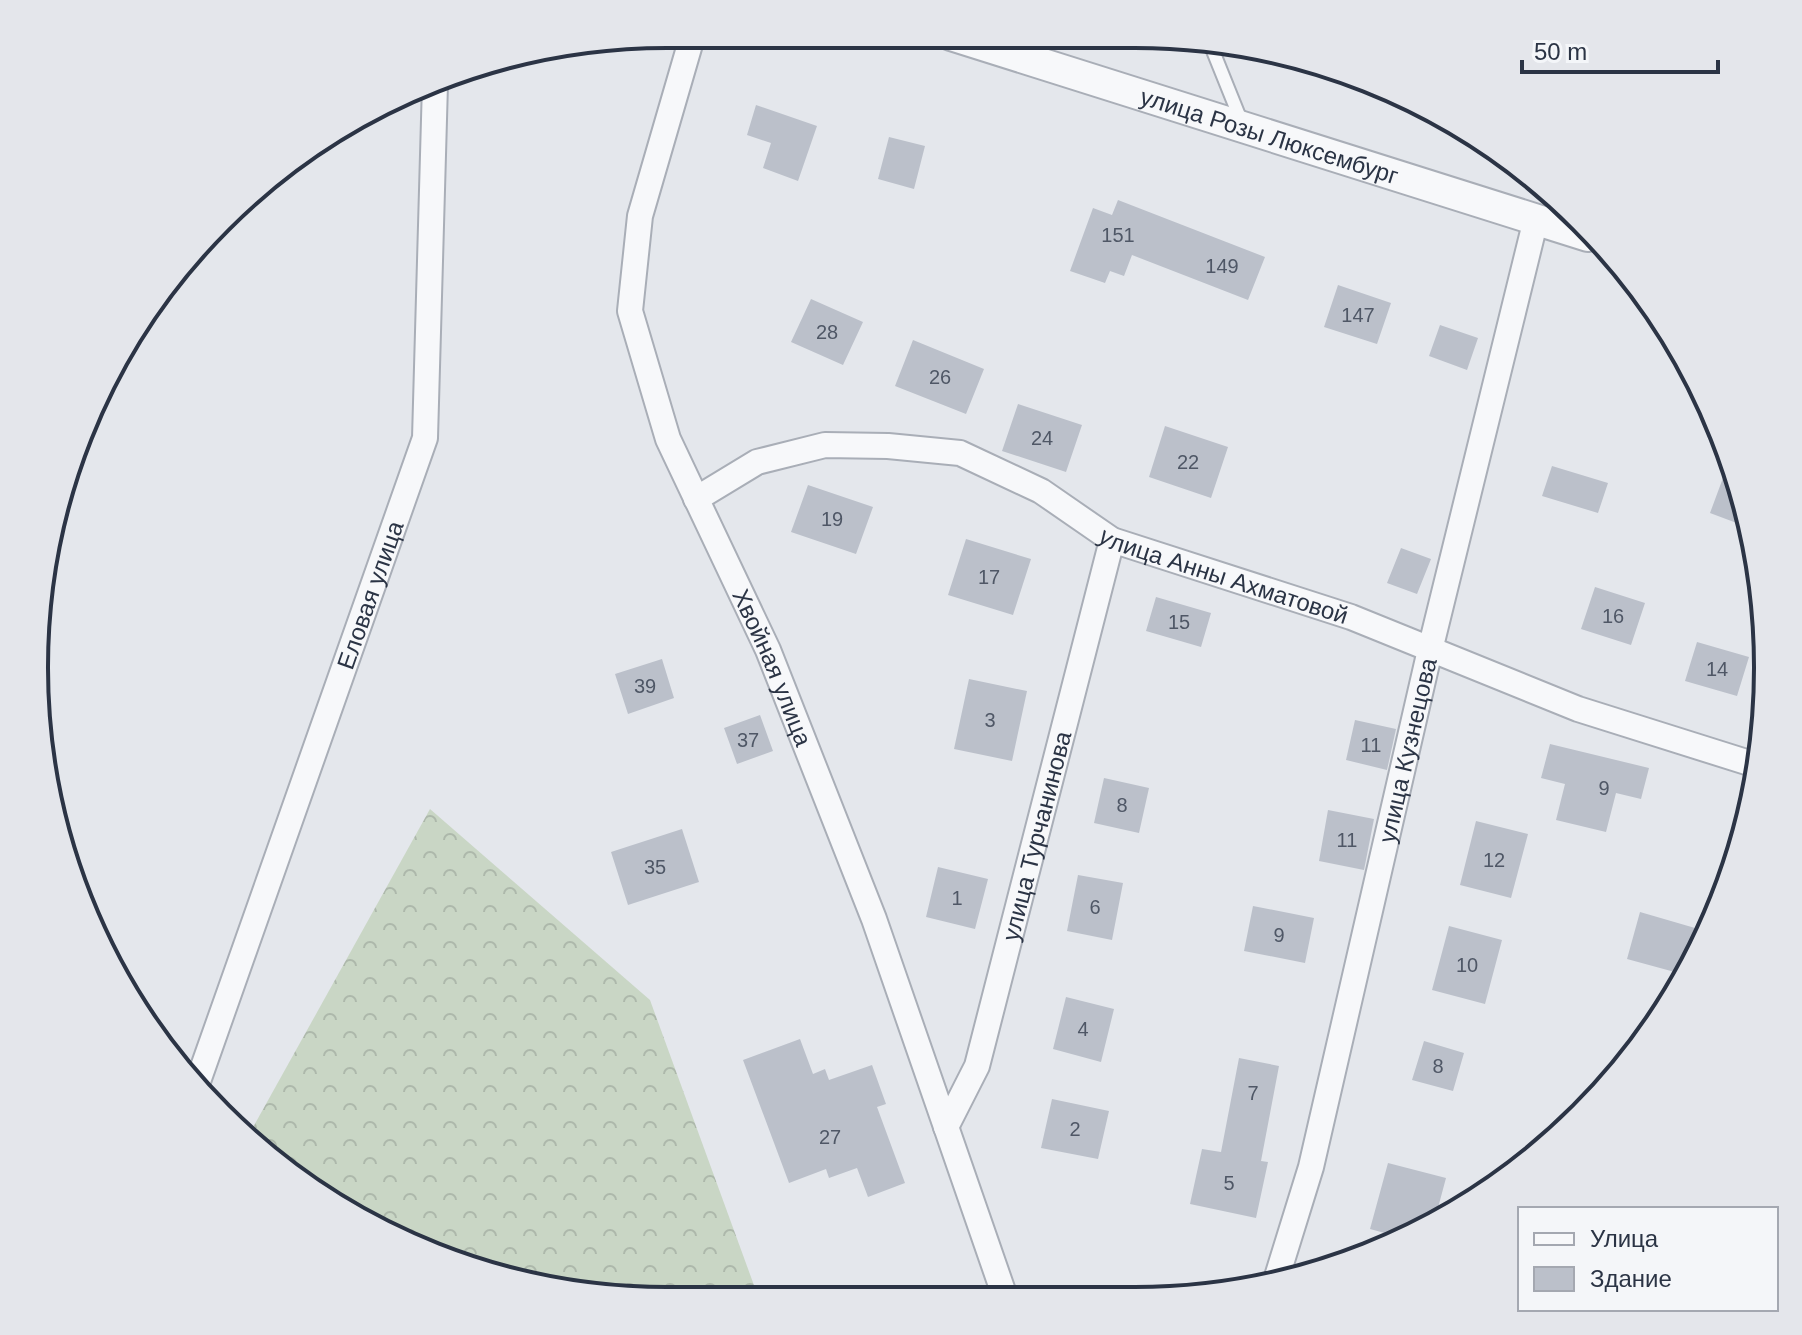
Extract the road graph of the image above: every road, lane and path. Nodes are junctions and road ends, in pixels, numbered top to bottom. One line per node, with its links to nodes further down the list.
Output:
1 (689, 48): 8 (street, Хвойная улица)
2 (993, 48): 5 (street, улица Розы Люксембург)
3 (1214, 53): 5 (lane)
4 (435, 93): 12 (street, Еловая улица)
5 (1243, 126): 6 (street, улица Розы Люксембург)
6 (1536, 219): 7 (street, улица Розы Люксембург); 10 (street, улица Кузнецова)
7 (1576, 232)
8 (696, 499): 9 (street, улица Анны Ахматовой); 13 (street, Хвойная улица)
9 (1112, 540): 10 (street, улица Анны Ахматовой); 13 (street, улица Турчанинова)
10 (1430, 650): 11 (street, улица Анны Ахматовой); 14 (street, улица Кузнецова)
11 (1747, 762)
12 (201, 1074)
13 (946, 1127): 15 (street, Хвойная улица)
14 (1279, 1270)
15 (1002, 1287)

